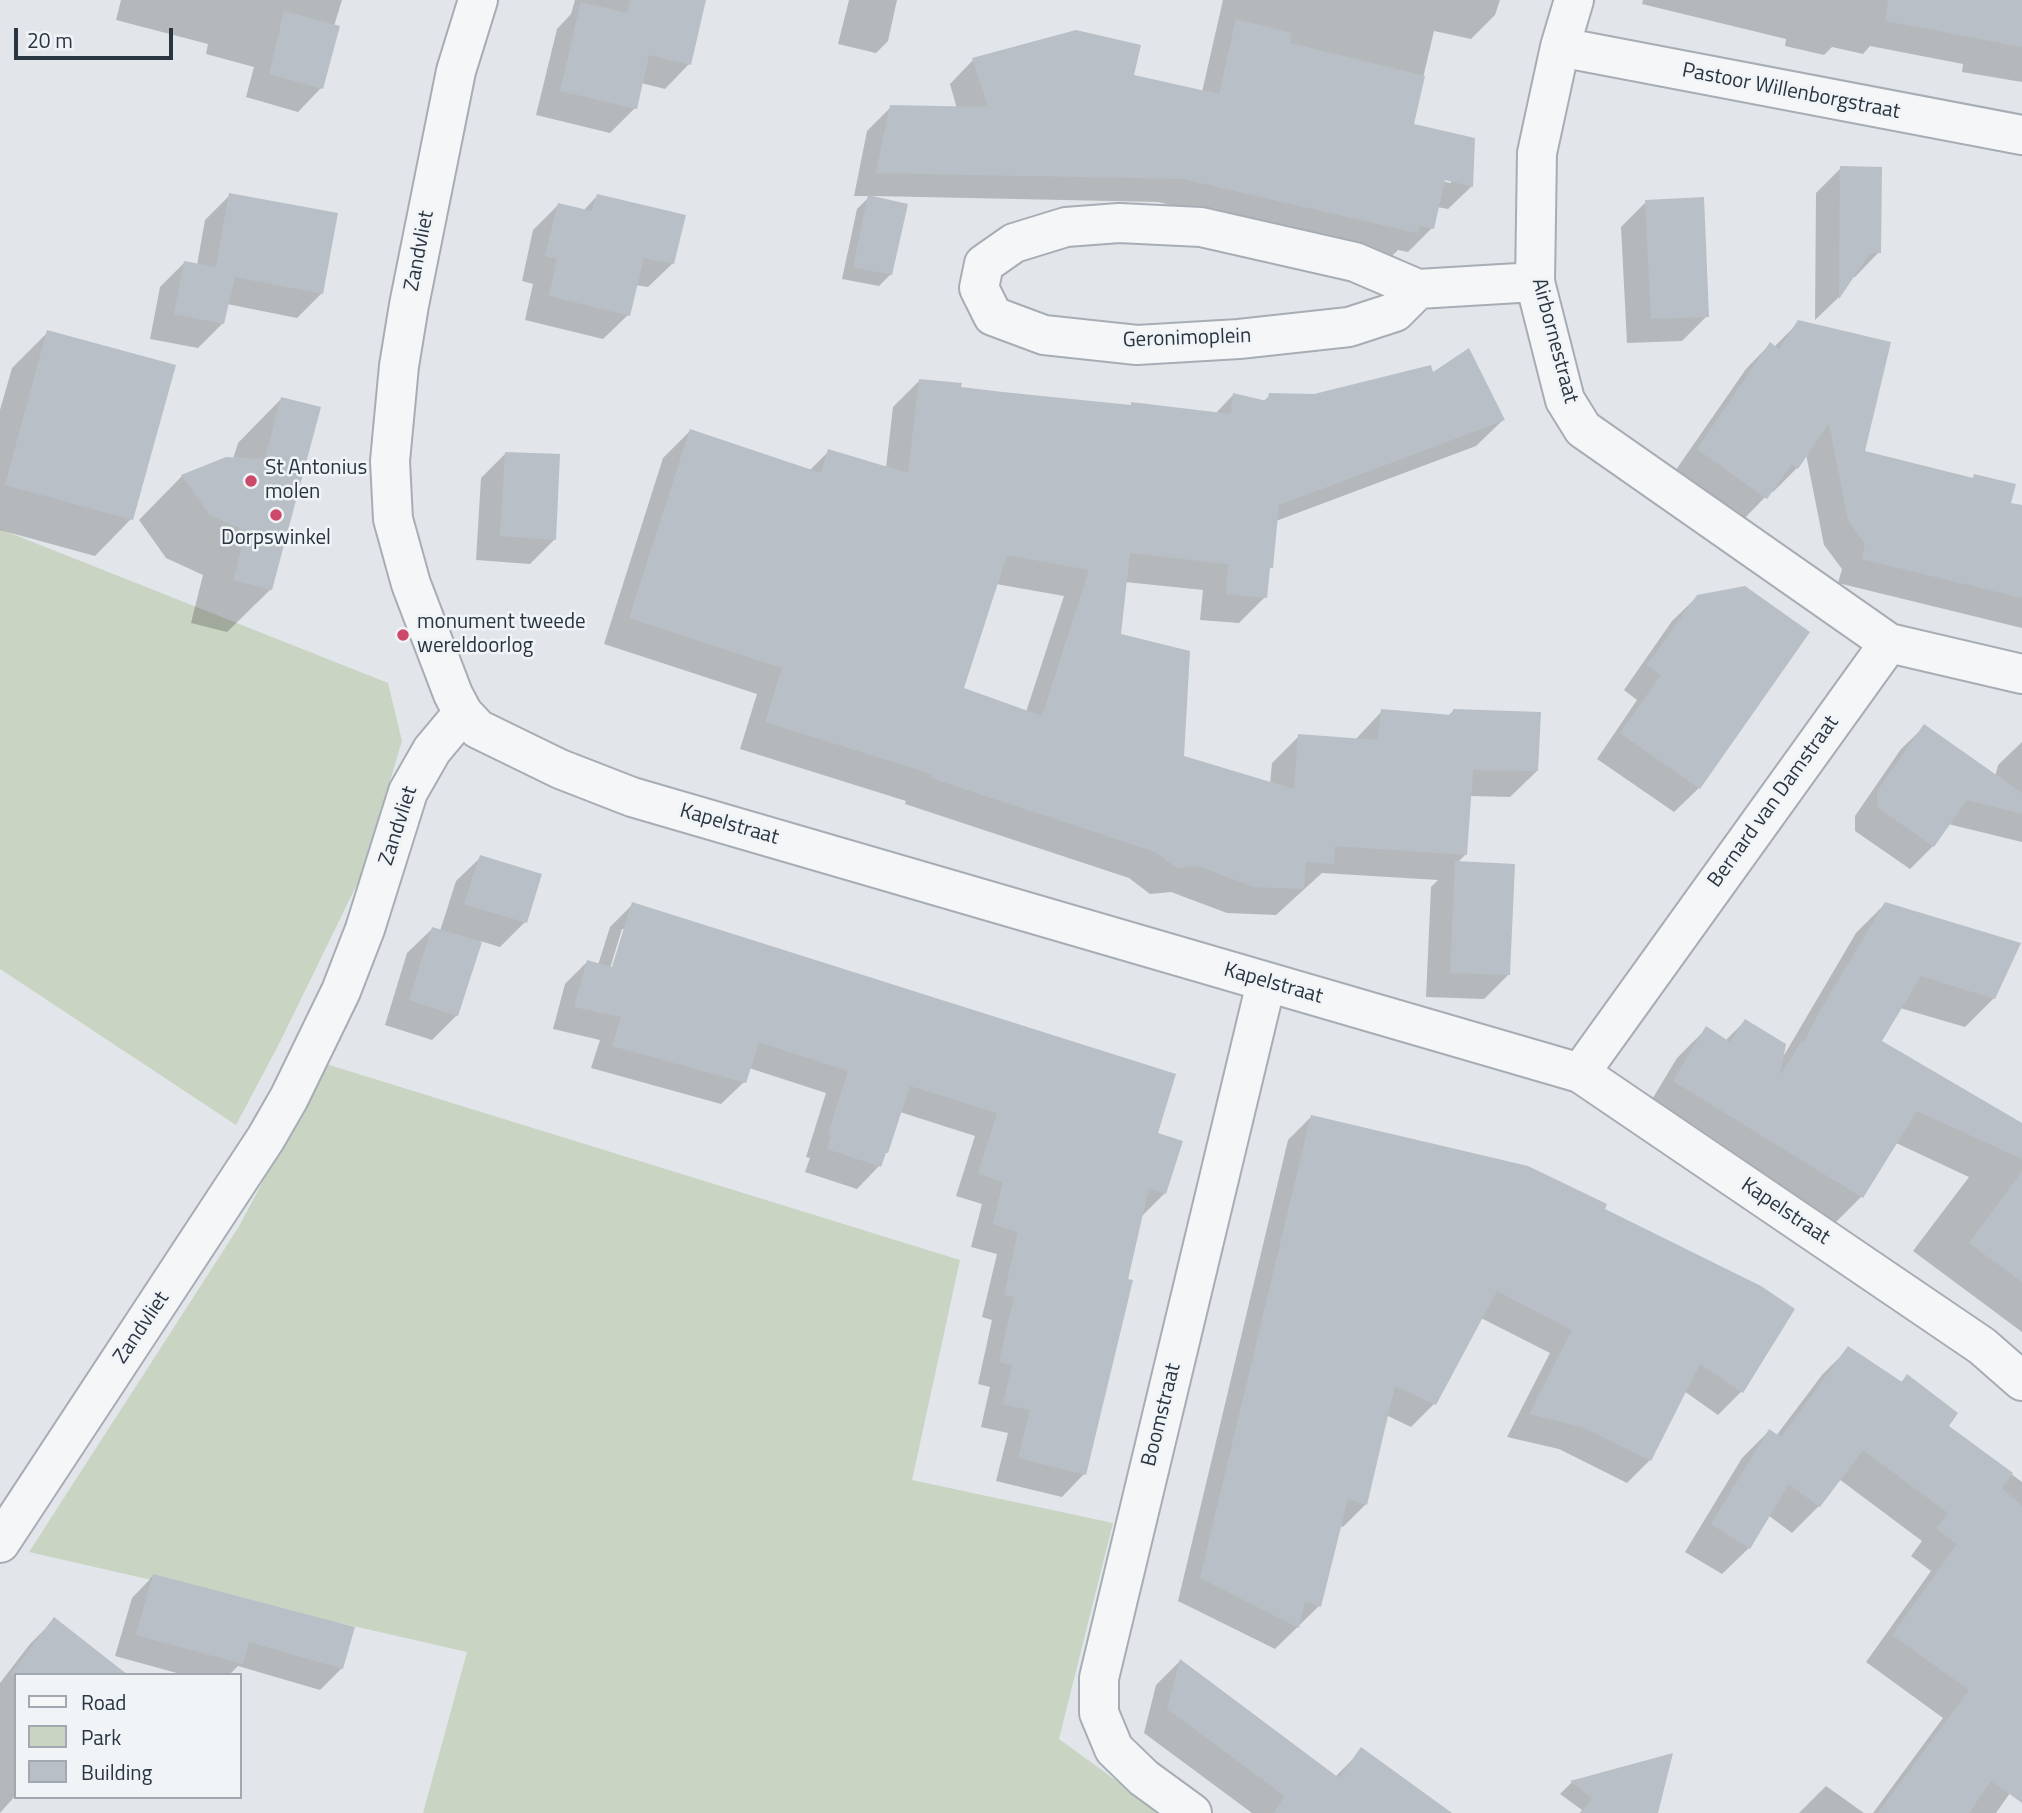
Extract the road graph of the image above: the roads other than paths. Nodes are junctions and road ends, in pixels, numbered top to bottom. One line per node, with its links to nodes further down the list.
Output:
1 (478, 0): 9 (street, Zandvliet)
2 (1574, 0): 3 (street, Airbornestraat)
3 (1560, 47): 4 (street, Pastoor Willenborgstraat); 5 (street, Airbornestraat)
4 (2022, 135)
5 (1535, 282): 6 (street, Geronimoplein); 7 (street, Airbornestraat)
6 (1418, 289): 6 (street, Geronimoplein)
7 (1889, 643): 8 (street); 11 (street, Bernard van Damstraat)
8 (2022, 674)
9 (463, 713): 10 (street, Kapelstraat); 13 (street, Zandvliet)
10 (1266, 983): 11 (street, Kapelstraat); 14 (street, Boomstraat)
11 (1580, 1073): 12 (street, Kapelstraat)
12 (2022, 1381)
13 (0, 1543)
14 (1192, 1813)

